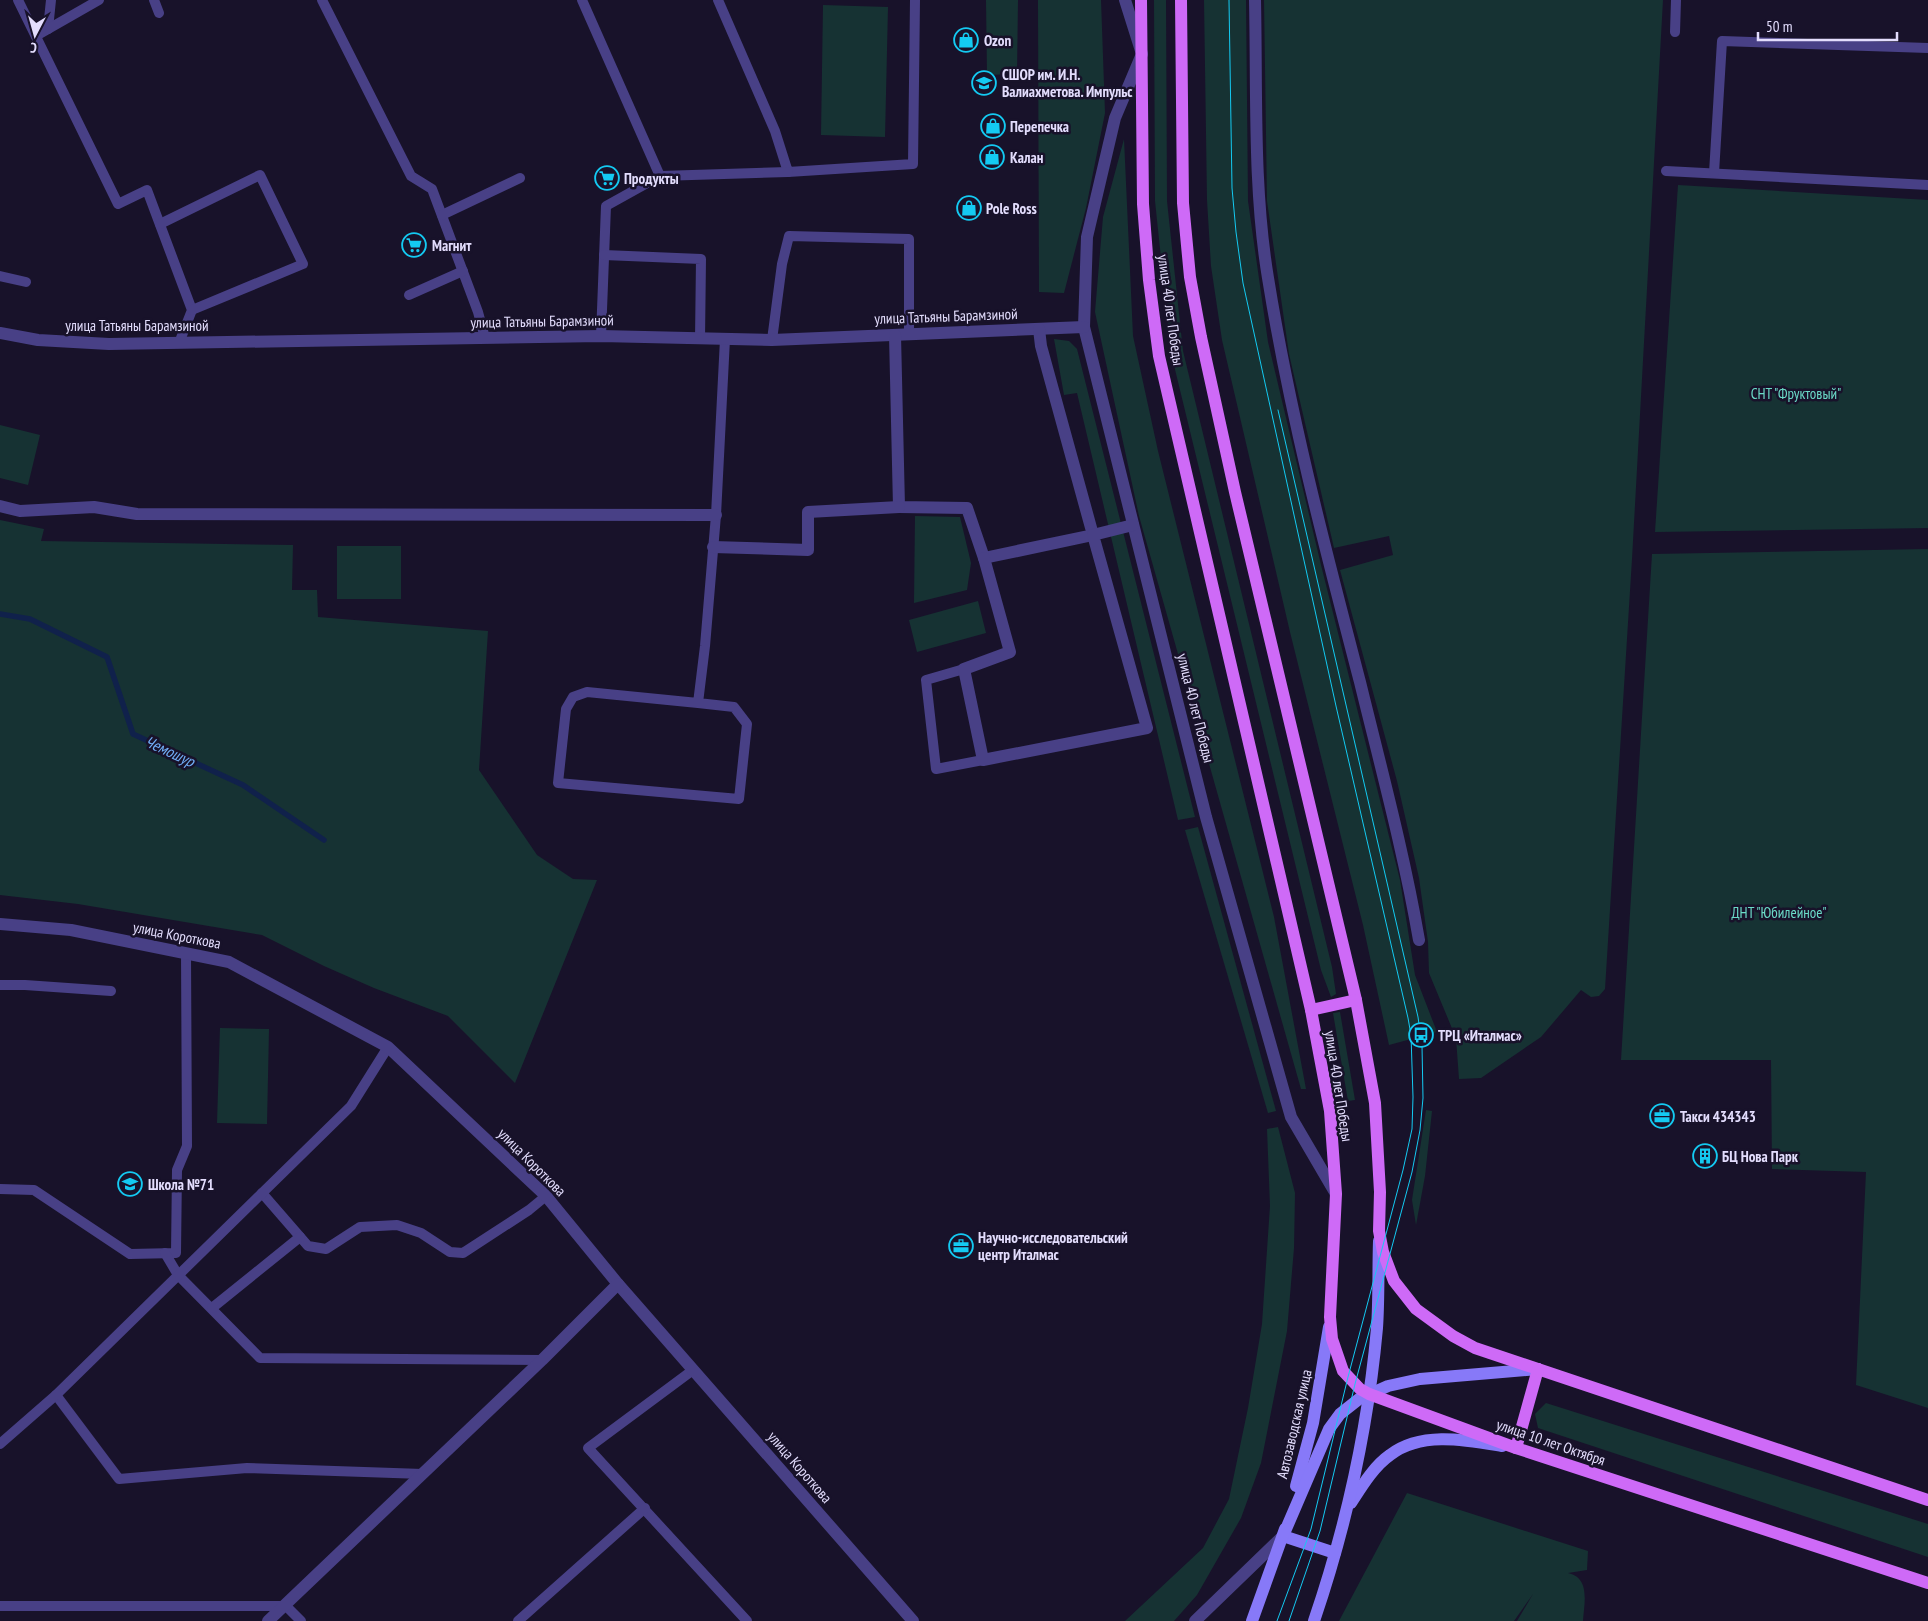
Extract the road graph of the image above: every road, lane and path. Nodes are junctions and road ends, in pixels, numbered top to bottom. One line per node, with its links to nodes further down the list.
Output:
1 (18, 0): 17 (lane)
2 (51, 0): 15 (lane)
3 (99, 0): 15 (lane)
4 (154, 0): 14 (lane)
5 (322, 0): 26 (lane)
6 (582, 0): 23 (lane)
7 (718, 0): 21 (lane)
8 (915, 0): 21 (lane)
9 (1125, 0): 19 (street, улица 40 лет Победы)
10 (1141, 0): 19 (main road, улица 40 лет Победы)
11 (1182, 0): 60 (main road, улица 40 лет Победы)
12 (1255, 0): 56 (street)
13 (1676, 0): 16 (lane)
14 (160, 13)
15 (48, 29): 17 (lane)
16 (1675, 32)
17 (36, 36): 27 (lane)
18 (1928, 48): 22 (lane)
19 (1142, 54): 34 (street, улица 40 лет Победы); 61 (main road, улица 40 лет Победы)
20 (1666, 171): 22 (lane)
21 (788, 172): 23 (lane)
22 (1714, 174): 25 (lane)
23 (660, 176): 28 (lane)
24 (520, 178): 26 (lane)
25 (1928, 185)
26 (442, 215): 29 (lane)
27 (160, 224): 33 (lane); 33 (lane)
28 (604, 255): 39 (lane); 41 (lane)
29 (463, 271): 32 (lane); 40 (lane)
30 (0, 276): 31 (lane)
31 (26, 282)
32 (409, 295)
33 (192, 310): 44 (lane)
34 (1084, 327): 35 (street, улица Татьяны Барамзиной); 48 (street, улица 40 лет Победы)
35 (1039, 330): 38 (street, улица Татьяны Барамзиной); 49 (street)
36 (0, 333): 44 (street, улица Татьяны Барамзиной)
37 (895, 335): 38 (street, улица Татьяны Барамзиной); 43 (street, улица Татьяны Барамзиной); 46 (street)
38 (909, 335): 43 (lane)
39 (601, 336): 40 (street, улица Татьяны Барамзиной); 41 (street, улица Татьяны Барамзиной)
40 (485, 338): 44 (street, улица Татьяны Барамзиной)
41 (700, 339): 42 (street, улица Татьяны Барамзиной)
42 (726, 339): 43 (street, улица Татьяны Барамзиной); 47 (lane)
43 (772, 340)
44 (179, 343)
45 (0, 506): 47 (street)
46 (899, 507): 50 (street); 51 (street)
47 (716, 515): 50 (lane)
48 (1133, 525): 49 (street); 65 (street, улица 40 лет Победы)
49 (1093, 535): 51 (street); 54 (street)
50 (713, 547): 53 (lane)
51 (984, 558): 52 (street)
52 (964, 669): 54 (street); 54 (lane)
53 (698, 704): 53 (lane)
54 (983, 760)
55 (0, 924): 57 (street, улица Короткова)
56 (1419, 940)
57 (186, 953): 62 (street, улица Короткова); 69 (lane)
58 (0, 985): 59 (lane)
59 (111, 991)
60 (1356, 1000): 61 (main road); 67 (main road, улица 40 лет Победы)
61 (1311, 1010): 65 (main road, улица 40 лет Победы)
62 (388, 1047): 64 (lane); 66 (street, улица Короткова)
63 (0, 1188): 69 (lane)
64 (262, 1193): 68 (lane); 70 (lane)
65 (1336, 1194): 73 (main road, улица 10 лет Октября)
66 (546, 1196): 68 (lane); 71 (street, улица Короткова)
67 (1379, 1232): 75 (main road); 77 (main road, улица 40 лет Победы)
68 (300, 1237): 72 (lane)
69 (165, 1253): 70 (lane)
70 (178, 1275): 72 (lane); 78 (lane)
71 (618, 1284): 74 (street); 76 (street, улица Короткова)
72 (212, 1308): 74 (lane)
73 (1330, 1317): 77 (main road, улица 10 лет Октября); 85 (main road, Автозаводская улица)
74 (542, 1360): 81 (street)
75 (1538, 1369): 77 (main road); 80 (main road); 82 (main road)
76 (693, 1370): 83 (lane); 94 (street, улица Короткова)
77 (1369, 1394): 80 (main road, улица 10 лет Октября); 84 (main road, улица 40 лет Победы); 85 (main road)
78 (56, 1395): 79 (lane); 81 (lane)
79 (0, 1444)
80 (1516, 1448): 84 (main road); 87 (main road, улица 10 лет Октября)
81 (422, 1474): 89 (street)
82 (1928, 1500)
83 (645, 1508): 92 (lane); 93 (lane)
84 (1346, 1511): 86 (main road)
85 (1283, 1536): 86 (main road); 95 (street); 96 (main road, Автозаводская улица)
86 (1335, 1553): 97 (main road)
87 (1928, 1583)
88 (0, 1606): 89 (lane)
89 (286, 1606): 90 (street); 91 (lane)
90 (268, 1621)
91 (301, 1621)
92 (518, 1621)
93 (746, 1621)
94 (913, 1621)
95 (1195, 1621)
96 (1252, 1621)
97 (1314, 1621)

